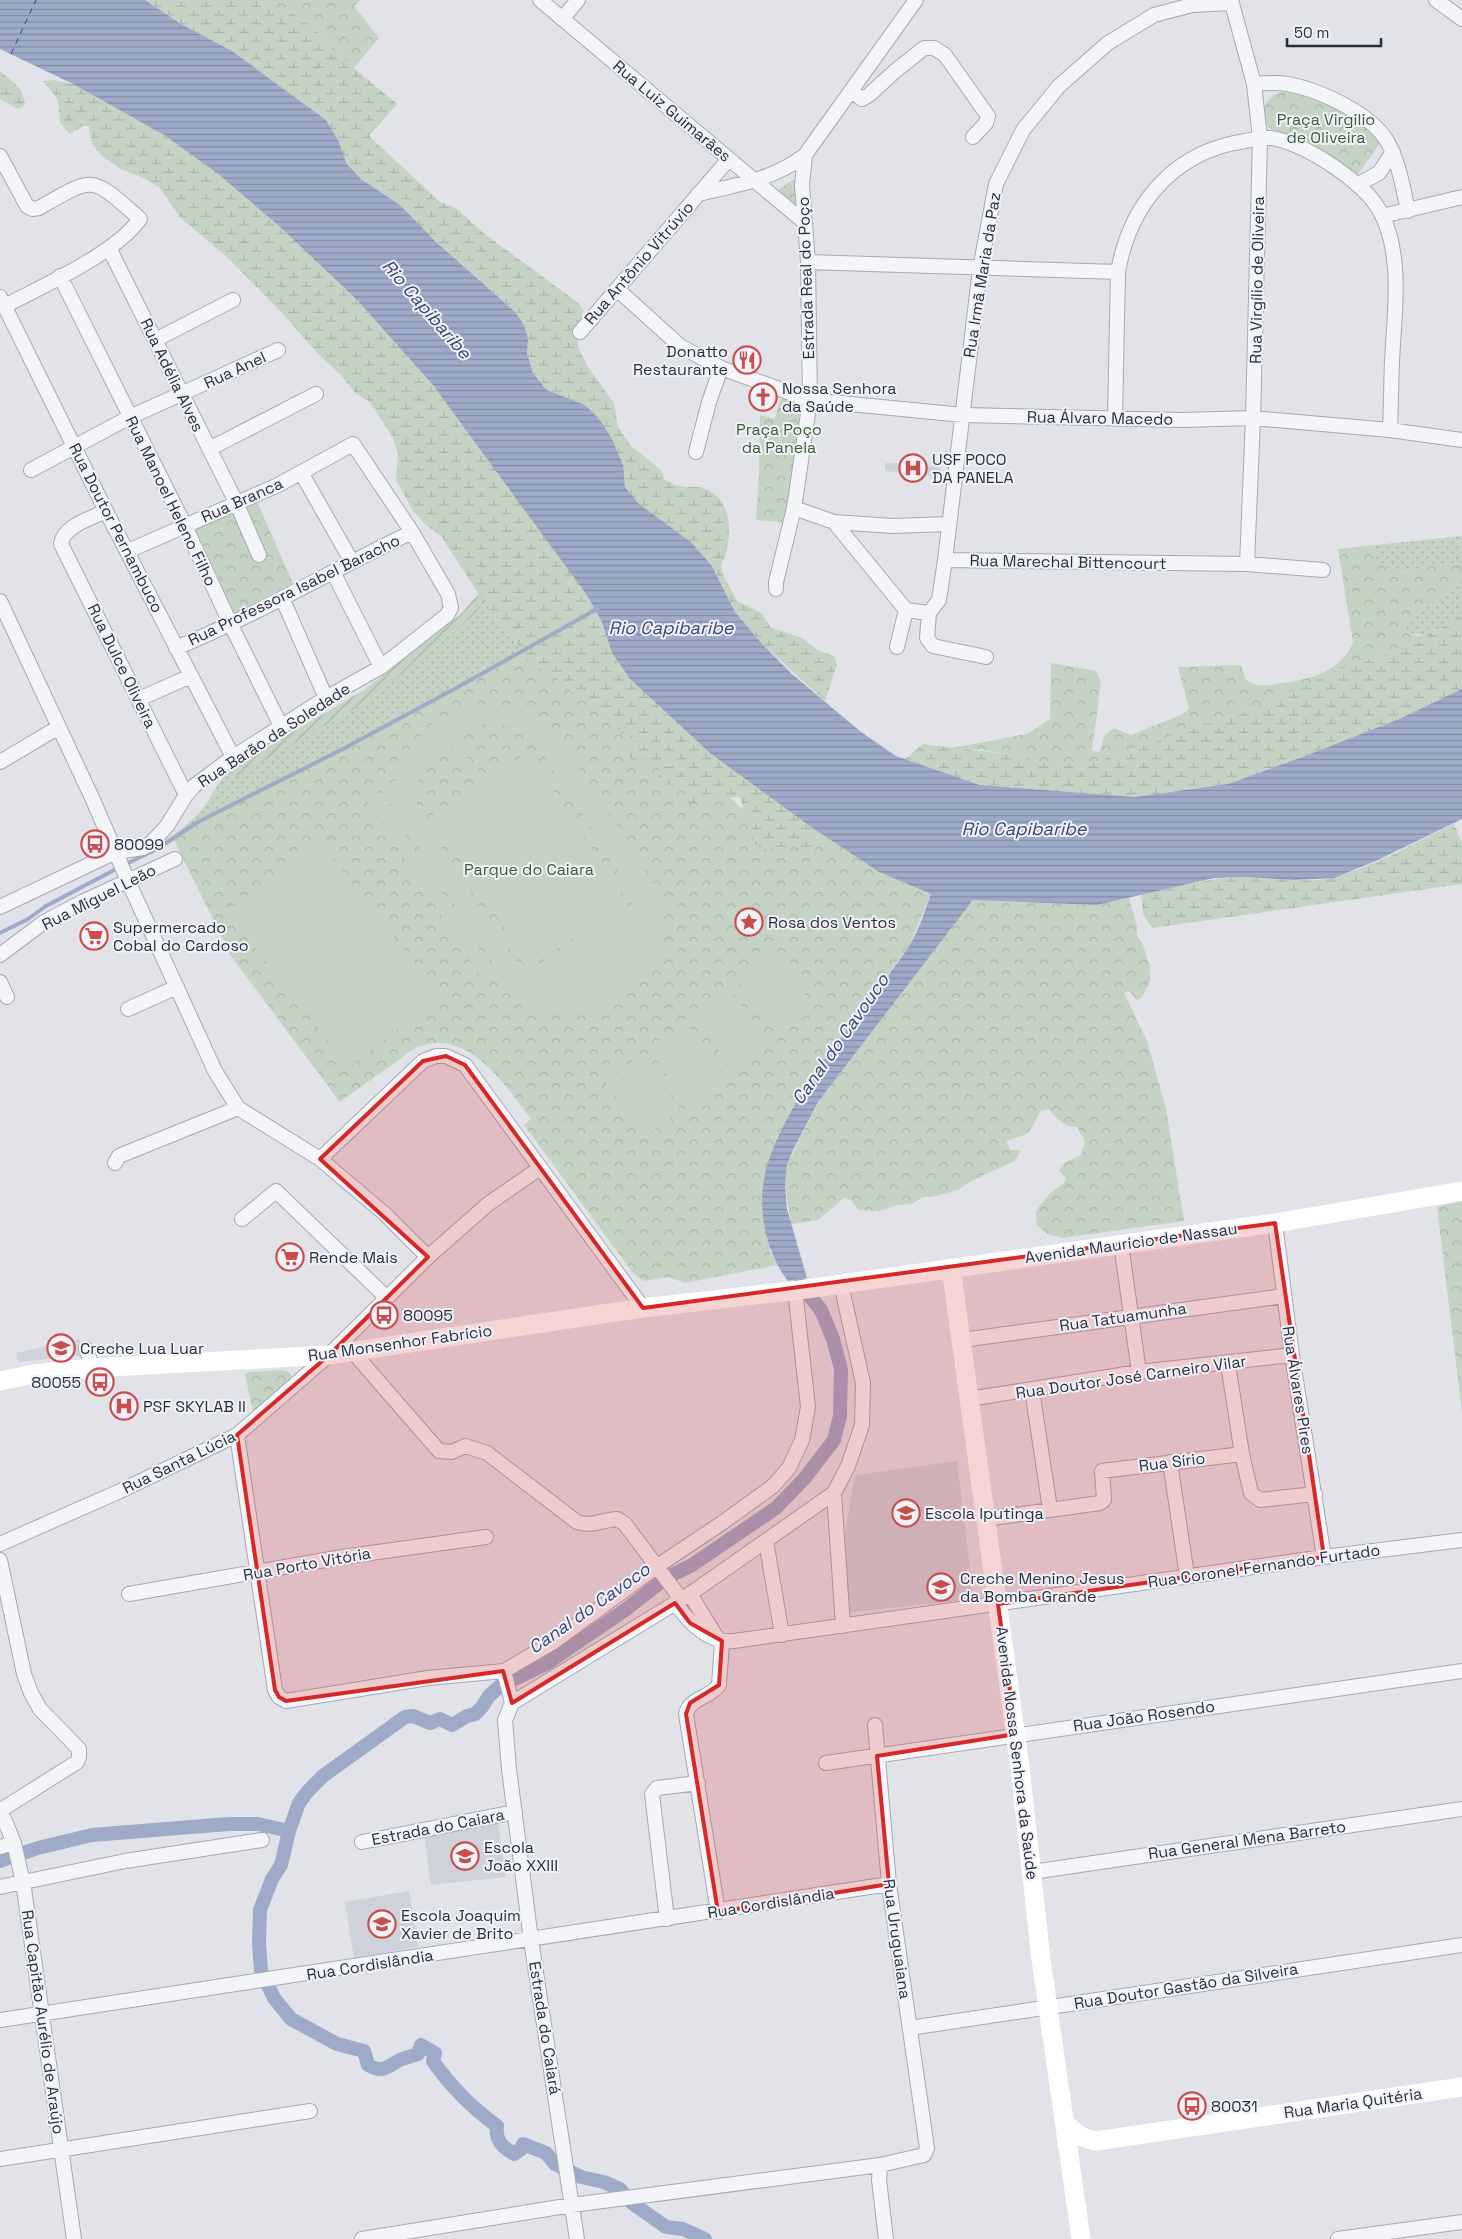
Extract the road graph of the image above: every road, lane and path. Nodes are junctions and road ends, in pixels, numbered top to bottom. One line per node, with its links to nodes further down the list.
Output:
1 (540, 0): 6 (street, Rua Luiz Guimarães)
2 (578, 0): 6 (street)
3 (916, 0): 9 (street)
4 (1436, 0): 7 (street)
5 (1231, 1): 8 (street, Rua Virgílio de Oliveira); 25 (street, Rua Irmã Maria da Paz)
6 (562, 19): 15 (street, Rua Luiz Guimarães)
7 (1462, 19)
8 (1254, 84): 11 (street, Rua Virgílio de Oliveira); 12 (street)
9 (851, 91): 10 (street); 13 (street)
10 (973, 138)
11 (1260, 138): 17 (street); 26 (street); 41 (street, Rua Virgílio de Oliveira)
12 (1393, 152): 17 (street); 20 (street)
13 (804, 155): 16 (street, Rua Antônio Vitrúvio); 22 (street, Estrada Real do Poço)
14 (0, 156): 23 (street)
15 (728, 160): 16 (street, Rua Luiz Guimarães); 18 (street, Rua Antônio Vitrúvio)
16 (757, 181): 18 (street, Rua Antônio Vitrúvio); 22 (street, Rua Luiz Guimarães)
17 (1358, 185): 21 (street)
18 (698, 194): 28 (street, Rua Antônio Vitrúvio)
19 (1462, 197): 20 (street)
20 (1408, 211): 21 (street)
21 (1382, 216): 42 (street)
22 (804, 222): 24 (street, Estrada Real do Poço)
23 (109, 248): 27 (street); 32 (street, Rua Adélia Alves)
24 (808, 262): 25 (street); 37 (street, Estrada Real do Poço)
25 (980, 268): 26 (street); 38 (street, Rua Irmã Maria da Paz)
26 (1118, 272): 40 (street)
27 (60, 276): 30 (street); 39 (street, Rua Manoel Heleno Filho)
28 (617, 289): 31 (street, Rua Antônio Vitrúvio); 34 (street, Rua Álvaro Macedo)
29 (233, 300): 32 (street)
30 (2, 302): 44 (street, Rua Doutor Pernambuco)
31 (580, 332)
32 (154, 340): 36 (street, Rua Adélia Alves)
33 (278, 350): 36 (street, Rua Anel)
34 (721, 368): 37 (street, Rua Álvaro Macedo); 46 (street)
35 (316, 394): 45 (street)
36 (182, 395): 39 (street, Rua Anel); 45 (street, Rua Adélia Alves)
37 (810, 400): 38 (street, Rua Álvaro Macedo); 50 (street, Estrada Real do Poço)
38 (963, 415): 40 (street, Rua Álvaro Macedo); 53 (street, Rua Irmã Maria da Paz)
39 (130, 417): 44 (street, Rua Anel); 54 (street, Rua Manoel Heleno Filho)
40 (1114, 418): 41 (street, Rua Álvaro Macedo)
41 (1254, 418): 42 (street, Rua Álvaro Macedo); 60 (street, Rua Virgílio de Oliveira)
42 (1390, 430): 43 (street, Rua Álvaro Macedo)
43 (1462, 440)
44 (74, 447): 47 (street, Rua Anel); 51 (street, Rua Doutor Pernambuco)
45 (208, 449): 49 (street, Rua Adélia Alves)
46 (696, 452)
47 (31, 470)
48 (302, 474): 49 (street, Rua Branca); 55 (street, Rua Branca); 59 (street)
49 (236, 502): 54 (street, Rua Branca); 57 (street, Rua Adélia Alves)
50 (794, 508): 52 (street); 63 (street, Estrada Real do Poço)
51 (106, 511): 56 (street, Rua Doutor Pernambuco); 76 (street, Rua Dulce Oliveira)
52 (834, 522): 53 (street); 66 (street)
53 (948, 524): 58 (street, Rua Irmã Maria da Paz)
54 (186, 526): 56 (street, Rua Branca); 69 (street, Rua Manoel Heleno Filho)
55 (412, 532): 59 (street, Rua Professora Isabel Baracho); 73 (street, Rua Barão da Soledade)
56 (128, 551): 71 (street, Rua Doutor Pernambuco)
57 (259, 555)
58 (945, 560): 60 (street, Rua Marechal Bittencourt); 67 (street)
59 (352, 562): 62 (street, Rua Professora Isabel Baracho)
60 (1247, 564): 61 (street, Rua Marechal Bittencourt)
61 (1323, 570)
62 (334, 572): 64 (street, Rua Professora Isabel Baracho); 73 (street)
63 (776, 589)
64 (283, 600): 69 (street, Rua Professora Isabel Baracho); 75 (street)
65 (0, 601): 68 (street)
66 (906, 610): 67 (street); 70 (street)
67 (929, 613): 72 (street)
68 (3, 618): 78 (street)
69 (231, 625): 71 (street, Rua Professora Isabel Baracho); 77 (street, Rua Manoel Heleno Filho)
70 (897, 647)
71 (176, 648): 74 (street, Rua Doutor Pernambuco)
72 (986, 657)
73 (381, 667): 75 (street, Rua Barão da Soledade)
74 (191, 676): 76 (street); 79 (street, Rua Doutor Pernambuco)
75 (326, 698): 77 (street, Rua Barão da Soledade)
76 (139, 699): 81 (street, Rua Dulce Oliveira)
77 (282, 726): 79 (street, Rua Barão da Soledade)
78 (59, 727): 80 (street); 82 (street)
79 (233, 757): 81 (street, Rua Barão da Soledade)
80 (0, 762)
81 (186, 795): 82 (street, Rua Barão da Soledade)
82 (117, 854): 84 (street); 85 (street, Rua Barão da Soledade)
83 (175, 859): 84 (street, Rua Miguel Leão)
84 (127, 878): 86 (street, Rua Miguel Leão); 88 (street)
85 (0, 907)
86 (0, 955)
87 (0, 982): 89 (street)
88 (177, 987): 90 (street); 91 (street)
89 (7, 997)
90 (128, 1009)
91 (238, 1108): 92 (street); 93 (street)
92 (320, 1159): 94 (street); 99 (street)
93 (115, 1163)
94 (540, 1168): 99 (street, Rua Santa Lúcia); 105 (street)
95 (1462, 1191): 97 (main road, Avenida Maurício de Nassau)
96 (242, 1219): 104 (street)
97 (1275, 1223): 98 (main road, Avenida Maurício de Nassau); 103 (street, Rua Álvares Pires)
98 (1121, 1244): 100 (main road, Avenida Maurício de Nassau); 106 (street)
99 (428, 1257): 104 (street, Rua Santa Lúcia)
100 (951, 1268): 101 (main road, Avenida Maurício de Nassau); 107 (main road, Avenida Nossa Senhora da Saúde)
101 (838, 1284): 102 (main road, Avenida Maurício de Nassau); 121 (street)
102 (797, 1290): 105 (main road, Rua Monsenhor Fabrício); 131 (street)
103 (1284, 1296): 106 (street, Rua Tatuamunha); 111 (street, Rua Álvares Pires)
104 (387, 1298): 110 (street, Rua Santa Lúcia)
105 (643, 1308): 109 (main road, Rua Monsenhor Fabrício)
106 (1131, 1316): 107 (street, Rua Tatuamunha); 114 (street)
107 (962, 1340): 117 (main road, Avenida Nossa Senhora da Saúde)
108 (86, 1349): 113 (street)
109 (353, 1352): 110 (main road, Rua Monsenhor Fabrício); 131 (street)
110 (329, 1355): 113 (main road, Rua Monsenhor Fabrício); 118 (street, Rua Santa Lúcia)
111 (1292, 1355): 112 (street, Rua Doutor José Carneiro Vilar); 122 (street, Rua Álvares Pires)
112 (1228, 1364): 114 (street, Rua Doutor José Carneiro Vilar); 119 (street)
113 (93, 1368): 115 (main road, Rua Monsenhor Fabrício)
114 (1139, 1372): 116 (street, Rua Doutor José Carneiro Vilar)
115 (0, 1382)
116 (1032, 1390): 117 (street, Rua Doutor José Carneiro Vilar); 123 (street)
117 (969, 1399): 124 (main road, Avenida Nossa Senhora da Saúde)
118 (237, 1435): 128 (street, Rua Santa Lúcia); 132 (street)
119 (1242, 1454): 120 (street, Rua Sírio); 122 (street)
120 (1170, 1462): 123 (street, Rua Sírio); 133 (street)
121 (834, 1493): 127 (street); 138 (street)
122 (1315, 1494): 129 (street, Rua Álvares Pires)
123 (1050, 1509): 124 (street)
124 (986, 1519): 137 (main road, Avenida Nossa Senhora da Saúde)
125 (486, 1537): 132 (street, Rua Porto Vitória)
126 (1462, 1540): 129 (street, Rua Coronel Fernando Furtado)
127 (766, 1541): 136 (street); 139 (street)
128 (0, 1544)
129 (1324, 1557): 133 (street, Rua Coronel Fernando Furtado)
130 (0, 1560): 134 (street)
131 (657, 1568): 136 (street); 142 (street)
132 (258, 1572): 135 (street, Rua Porto Vitória); 142 (street)
133 (1187, 1576): 137 (street, Rua Coronel Fernando Furtado)
134 (2, 1587): 150 (street)
135 (129, 1594)
136 (681, 1598): 140 (street); 143 (street)
137 (998, 1604): 138 (street, Rua Coronel Fernando Furtado); 145 (main road, Avenida Nossa Senhora da Saúde)
138 (842, 1626): 139 (street, Rua Coronel Fernando Furtado)
139 (782, 1634): 140 (street, Rua Coronel Fernando Furtado)
140 (720, 1640): 148 (street)
141 (1462, 1671): 145 (street, Rua João Rosendo)
142 (504, 1673): 143 (street)
143 (511, 1701): 151 (street, Estrada do Caiará)
144 (875, 1725): 146 (street, Rua Uruguaiana)
145 (1016, 1734): 146 (street, Rua João Rosendo); 156 (main road, Avenida Nossa Senhora da Saúde)
146 (877, 1756): 147 (street, Rua João Rosendo); 158 (street, Rua Uruguaiana)
147 (826, 1763)
148 (698, 1783): 160 (street); 161 (street)
149 (1462, 1808): 156 (street, Rua General Mena Barreto)
150 (1, 1810): 154 (street, Rua Capitão Aurélio de Araújo)
151 (515, 1812): 153 (street, Estrada do Caiara); 162 (street, Estrada do Caiará)
152 (262, 1840): 157 (street)
153 (362, 1842)
154 (15, 1845): 155 (street); 157 (street, Rua Capitão Aurélio de Araújo)
155 (0, 1847)
156 (1032, 1872): 164 (main road, Avenida Nossa Senhora da Saúde)
157 (22, 1878): 159 (street); 165 (street, Rua Capitão Aurélio de Araújo)
158 (889, 1884): 160 (street, Rua Cordislândia); 167 (street, Rua Uruguaiana)
159 (0, 1886)
160 (718, 1912): 161 (street, Rua Cordislândia)
161 (667, 1920): 162 (street, Rua Cordislândia)
162 (532, 1940): 165 (street, Rua Cordislândia); 176 (street, Estrada do Caiará)
163 (1462, 1945): 164 (street, Rua Doutor Gastão da Silveira)
164 (1048, 2007): 167 (street, Rua Doutor Gastão da Silveira); 170 (main road, Avenida Nossa Senhora da Saúde)
165 (40, 2014): 166 (street, Rua Cordislândia); 172 (street, Rua Capitão Aurélio de Araújo)
166 (0, 2020)
167 (910, 2028): 175 (street, Rua Uruguaiana)
168 (1462, 2087): 171 (main road, Rua Maria Quitéria)
169 (310, 2111): 172 (street)
170 (1066, 2124): 171 (main road, Rua Maria Quitéria); 174 (main road, Avenida Nossa Senhora da Saúde)
171 (1096, 2140): 174 (main road)
172 (60, 2151): 173 (street); 178 (street, Rua Capitão Aurélio de Araújo)
173 (0, 2159)
174 (1071, 2164): 182 (main road, Avenida Nossa Senhora da Saúde)
175 (880, 2165): 176 (street); 181 (street)
176 (572, 2205): 179 (street); 180 (street, Estrada do Caiará)
177 (1462, 2222): 183 (street)
178 (74, 2239)
179 (362, 2239)
180 (577, 2239)
181 (886, 2239)
182 (1081, 2239)
183 (1338, 2239)

